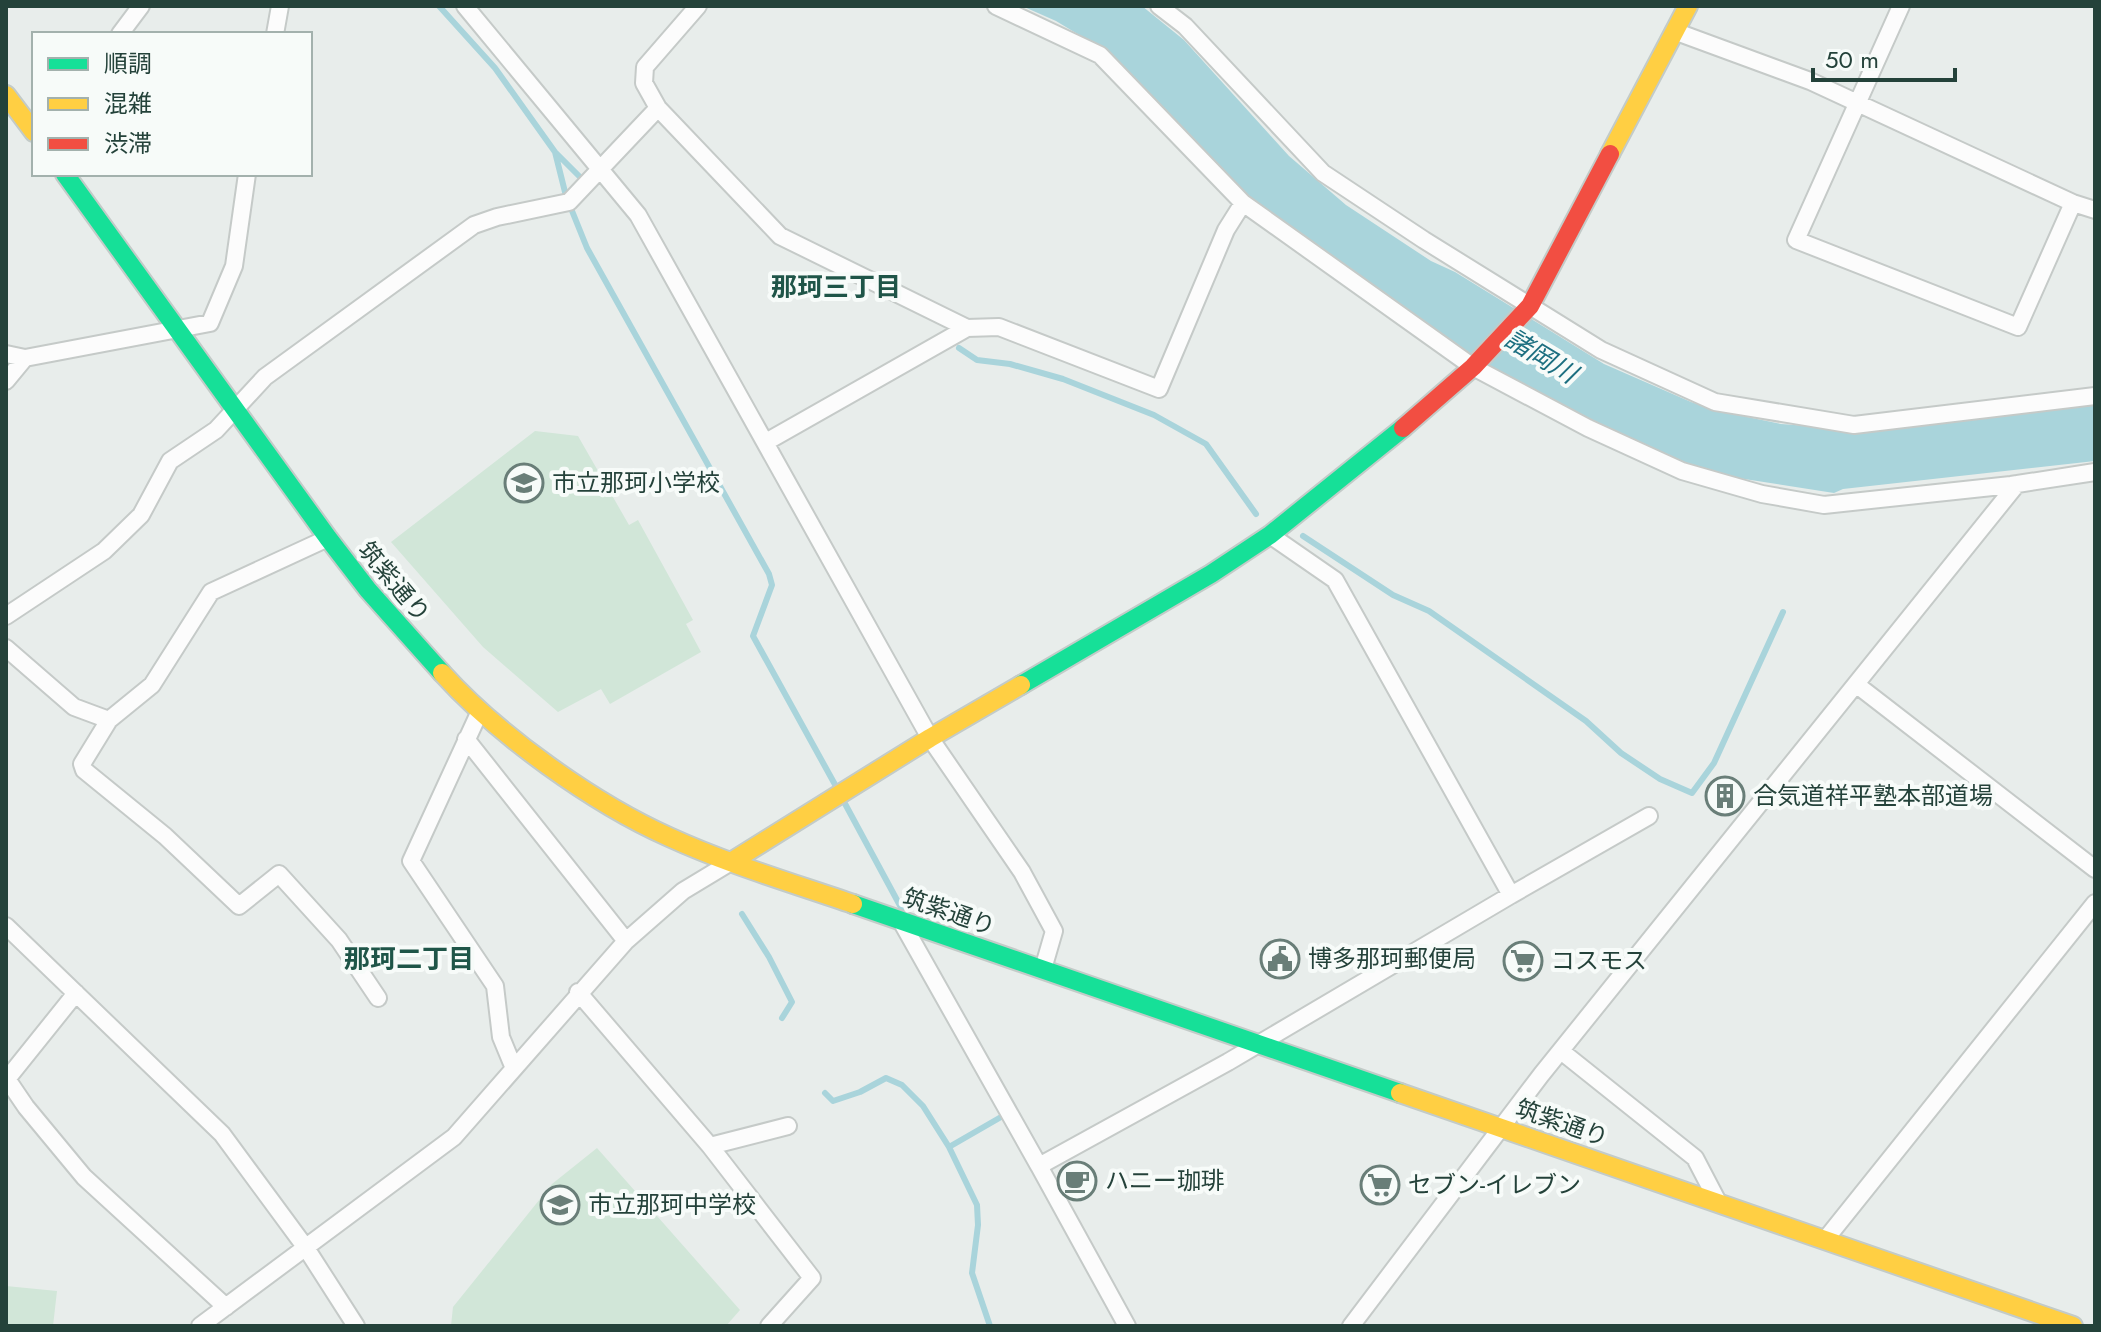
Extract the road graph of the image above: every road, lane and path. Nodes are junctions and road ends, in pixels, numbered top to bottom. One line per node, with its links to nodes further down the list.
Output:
1 (141, 6): 10 (street)
2 (280, 6): 11 (street)
3 (465, 6): 16 (street)
4 (698, 6): 14 (street)
5 (996, 6): 19 (street)
6 (1159, 6): 22 (street)
7 (1688, 6): 9 (street)
8 (1901, 6): 13 (street)
9 (1674, 31): 13 (street); 22 (street)
10 (122, 32)
11 (275, 32)
12 (6, 95): 15 (street)
13 (1856, 103): 20 (street); 20 (street)
14 (658, 108): 16 (street); 24 (street)
15 (32, 129)
16 (601, 167): 30 (street); 31 (street)
17 (66, 176): 23 (street, 筑紫通り)
18 (247, 176): 23 (street)
19 (1243, 203): 24 (street); 27 (street)
20 (2073, 203): 21 (street)
21 (2095, 210)
22 (1530, 306): 27 (street); 29 (street)
23 (178, 328): 26 (street); 30 (street, 筑紫通り)
24 (967, 328): 31 (street)
25 (6, 354): 26 (street)
26 (25, 358): 28 (street)
27 (1473, 367): 33 (street); 34 (street)
28 (6, 381)
29 (2095, 396)
30 (235, 409): 35 (street, 筑紫通り); 36 (street)
31 (766, 442): 41 (street)
32 (2095, 472): 33 (street)
33 (2017, 484): 38 (street)
34 (1270, 535): 41 (street); 46 (street)
35 (328, 538): 39 (street, 筑紫通り); 40 (street)
36 (6, 616)
37 (6, 648): 40 (street)
38 (1857, 685): 45 (street); 56 (street)
39 (480, 711): 42 (street); 44 (street, 筑紫通り)
40 (109, 720): 54 (street)
41 (930, 738): 44 (street); 51 (street)
42 (466, 739): 50 (street); 57 (street)
43 (1649, 816): 46 (street)
44 (731, 862): 48 (street, 筑紫通り); 50 (street)
45 (2095, 869)
46 (1511, 895): 55 (street)
47 (2095, 903): 64 (street)
48 (901, 921): 51 (street, 筑紫通り); 62 (street)
49 (6, 926): 53 (street)
50 (626, 941): 52 (street)
51 (1043, 969): 55 (street, 筑紫通り)
52 (578, 992): 57 (street); 61 (street)
53 (76, 993): 58 (street); 65 (street)
54 (378, 998)
55 (1257, 1044): 60 (street, 筑紫通り); 62 (street)
56 (1561, 1051): 60 (street); 63 (street)
57 (513, 1066): 65 (street)
58 (7, 1079): 66 (street)
59 (788, 1126): 61 (street)
60 (1500, 1127): 63 (street, 筑紫通り); 71 (street)
61 (710, 1146): 69 (street)
62 (1039, 1166): 70 (street)
63 (1719, 1204): 64 (street, 筑紫通り)
64 (1825, 1240): 72 (street, 筑紫通り)
65 (306, 1248): 66 (street); 68 (street)
66 (226, 1307): 67 (street)
67 (200, 1326)
68 (356, 1326)
69 (769, 1326)
70 (1127, 1326)
71 (1351, 1326)
72 (2073, 1326)

